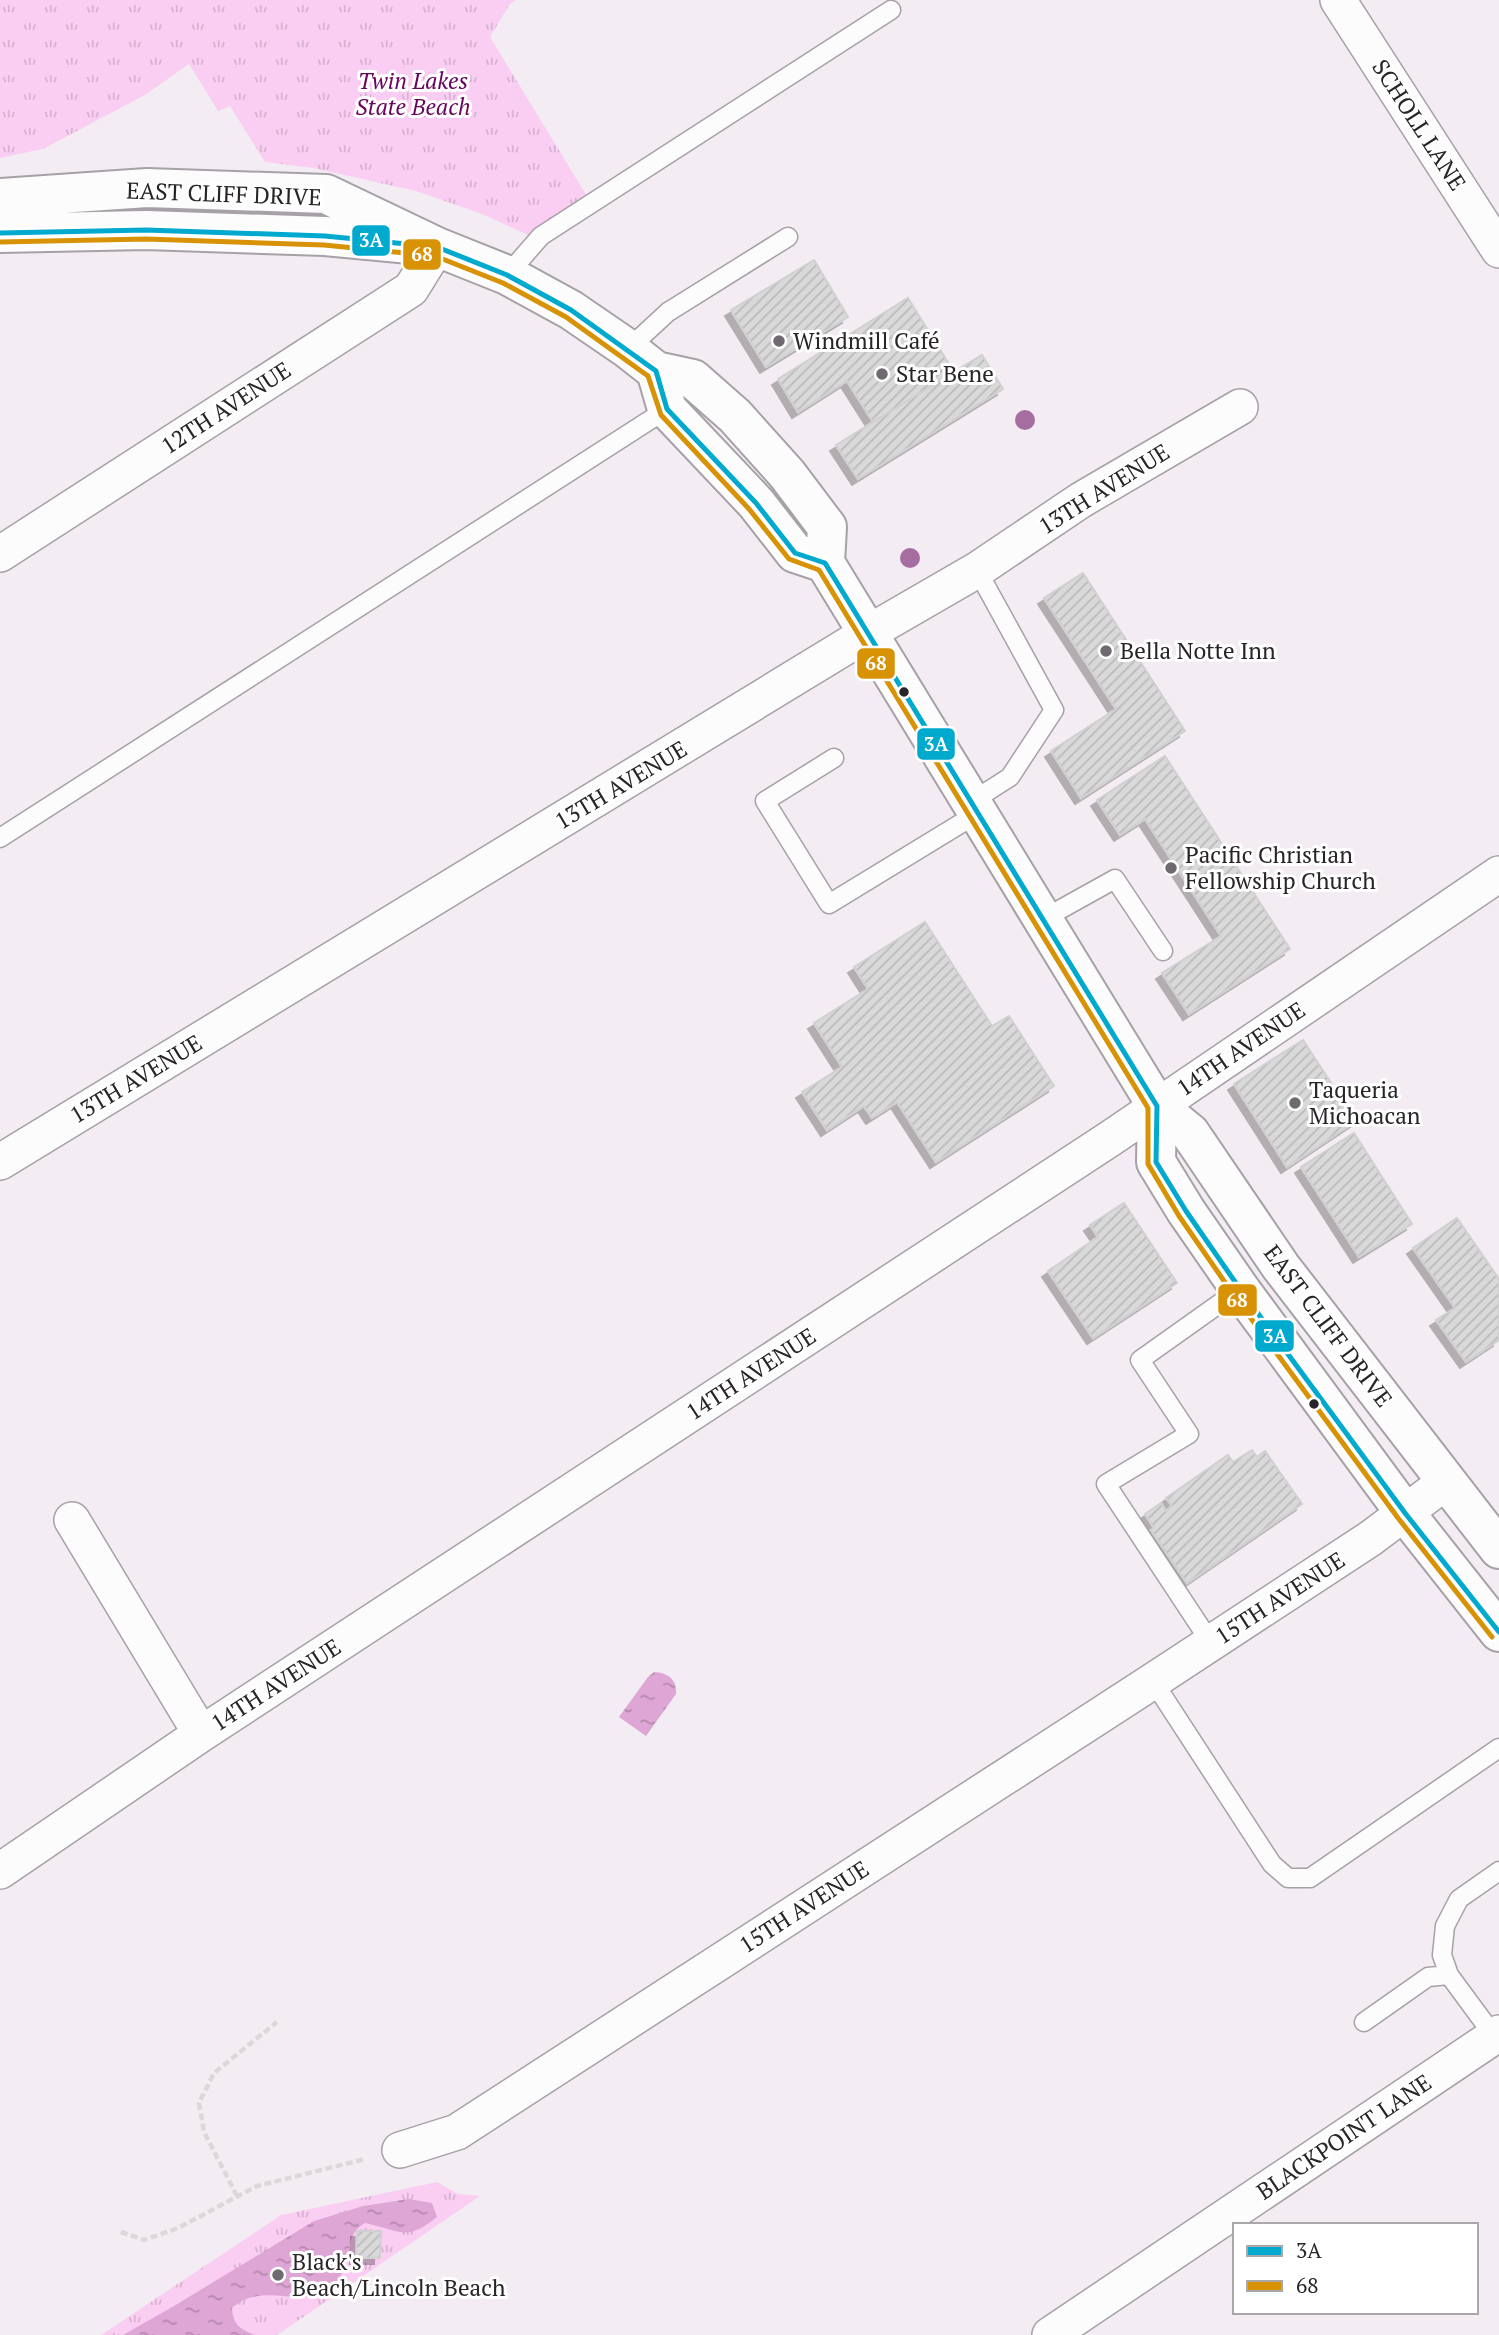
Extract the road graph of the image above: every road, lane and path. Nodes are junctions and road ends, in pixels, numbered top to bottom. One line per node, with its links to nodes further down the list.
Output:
1 (1338, 0): 7 (street, SCHOLL LANE)
2 (891, 10): 8 (lane)
3 (0, 198): 6 (main road, EAST CLIFF DRIVE)
4 (0, 233): 6 (main road, EAST CLIFF DRIVE)
5 (788, 237): 9 (lane)
6 (437, 247): 8 (main road, EAST CLIFF DRIVE); 12 (street, 12TH AVENUE)
7 (1499, 250)
8 (507, 275): 9 (main road, EAST CLIFF DRIVE)
9 (642, 360): 11 (main road); 13 (main road, EAST CLIFF DRIVE)
10 (1240, 407): 14 (street, 13TH AVENUE)
11 (667, 410): 13 (main road); 18 (lane)
12 (0, 554)
13 (825, 563): 15 (main road, EAST CLIFF DRIVE)
14 (977, 570): 15 (street, 13TH AVENUE); 17 (lane)
15 (868, 634): 17 (main road, EAST CLIFF DRIVE); 23 (street, 13TH AVENUE)
16 (834, 758): 17 (lane)
17 (975, 808): 20 (main road, EAST CLIFF DRIVE)
18 (0, 838)
19 (1499, 874): 22 (street, 14TH AVENUE)
20 (1043, 919): 21 (lane); 22 (main road, EAST CLIFF DRIVE)
21 (1163, 951)
22 (1157, 1106): 24 (main road, EAST CLIFF DRIVE); 25 (main road, EAST CLIFF DRIVE); 32 (street, 14TH AVENUE)
23 (0, 1162)
24 (1240, 1289): 26 (main road, EAST CLIFF DRIVE); 30 (lane)
25 (1447, 1481): 26 (street, 15TH AVENUE); 28 (main road, EAST CLIFF DRIVE)
26 (1405, 1513): 29 (main road, EAST CLIFF DRIVE); 30 (street, 15TH AVENUE)
27 (72, 1520): 32 (street)
28 (1499, 1549)
29 (1499, 1632)
30 (1211, 1643): 31 (street, 15TH AVENUE)
31 (1153, 1681): 33 (lane); 40 (street, 15TH AVENUE)
32 (201, 1734): 34 (street, 14TH AVENUE)
33 (1499, 1748)
34 (0, 1871)
35 (1499, 1871): 36 (lane)
36 (1449, 1975): 38 (lane); 39 (lane)
37 (277, 2022): 41 (path)
38 (1364, 2022)
39 (1497, 2034): 43 (street, BLACKPOINT LANE)
40 (400, 2150): 41 (path)
41 (237, 2196): 42 (path)
42 (121, 2232)
43 (1050, 2335)

